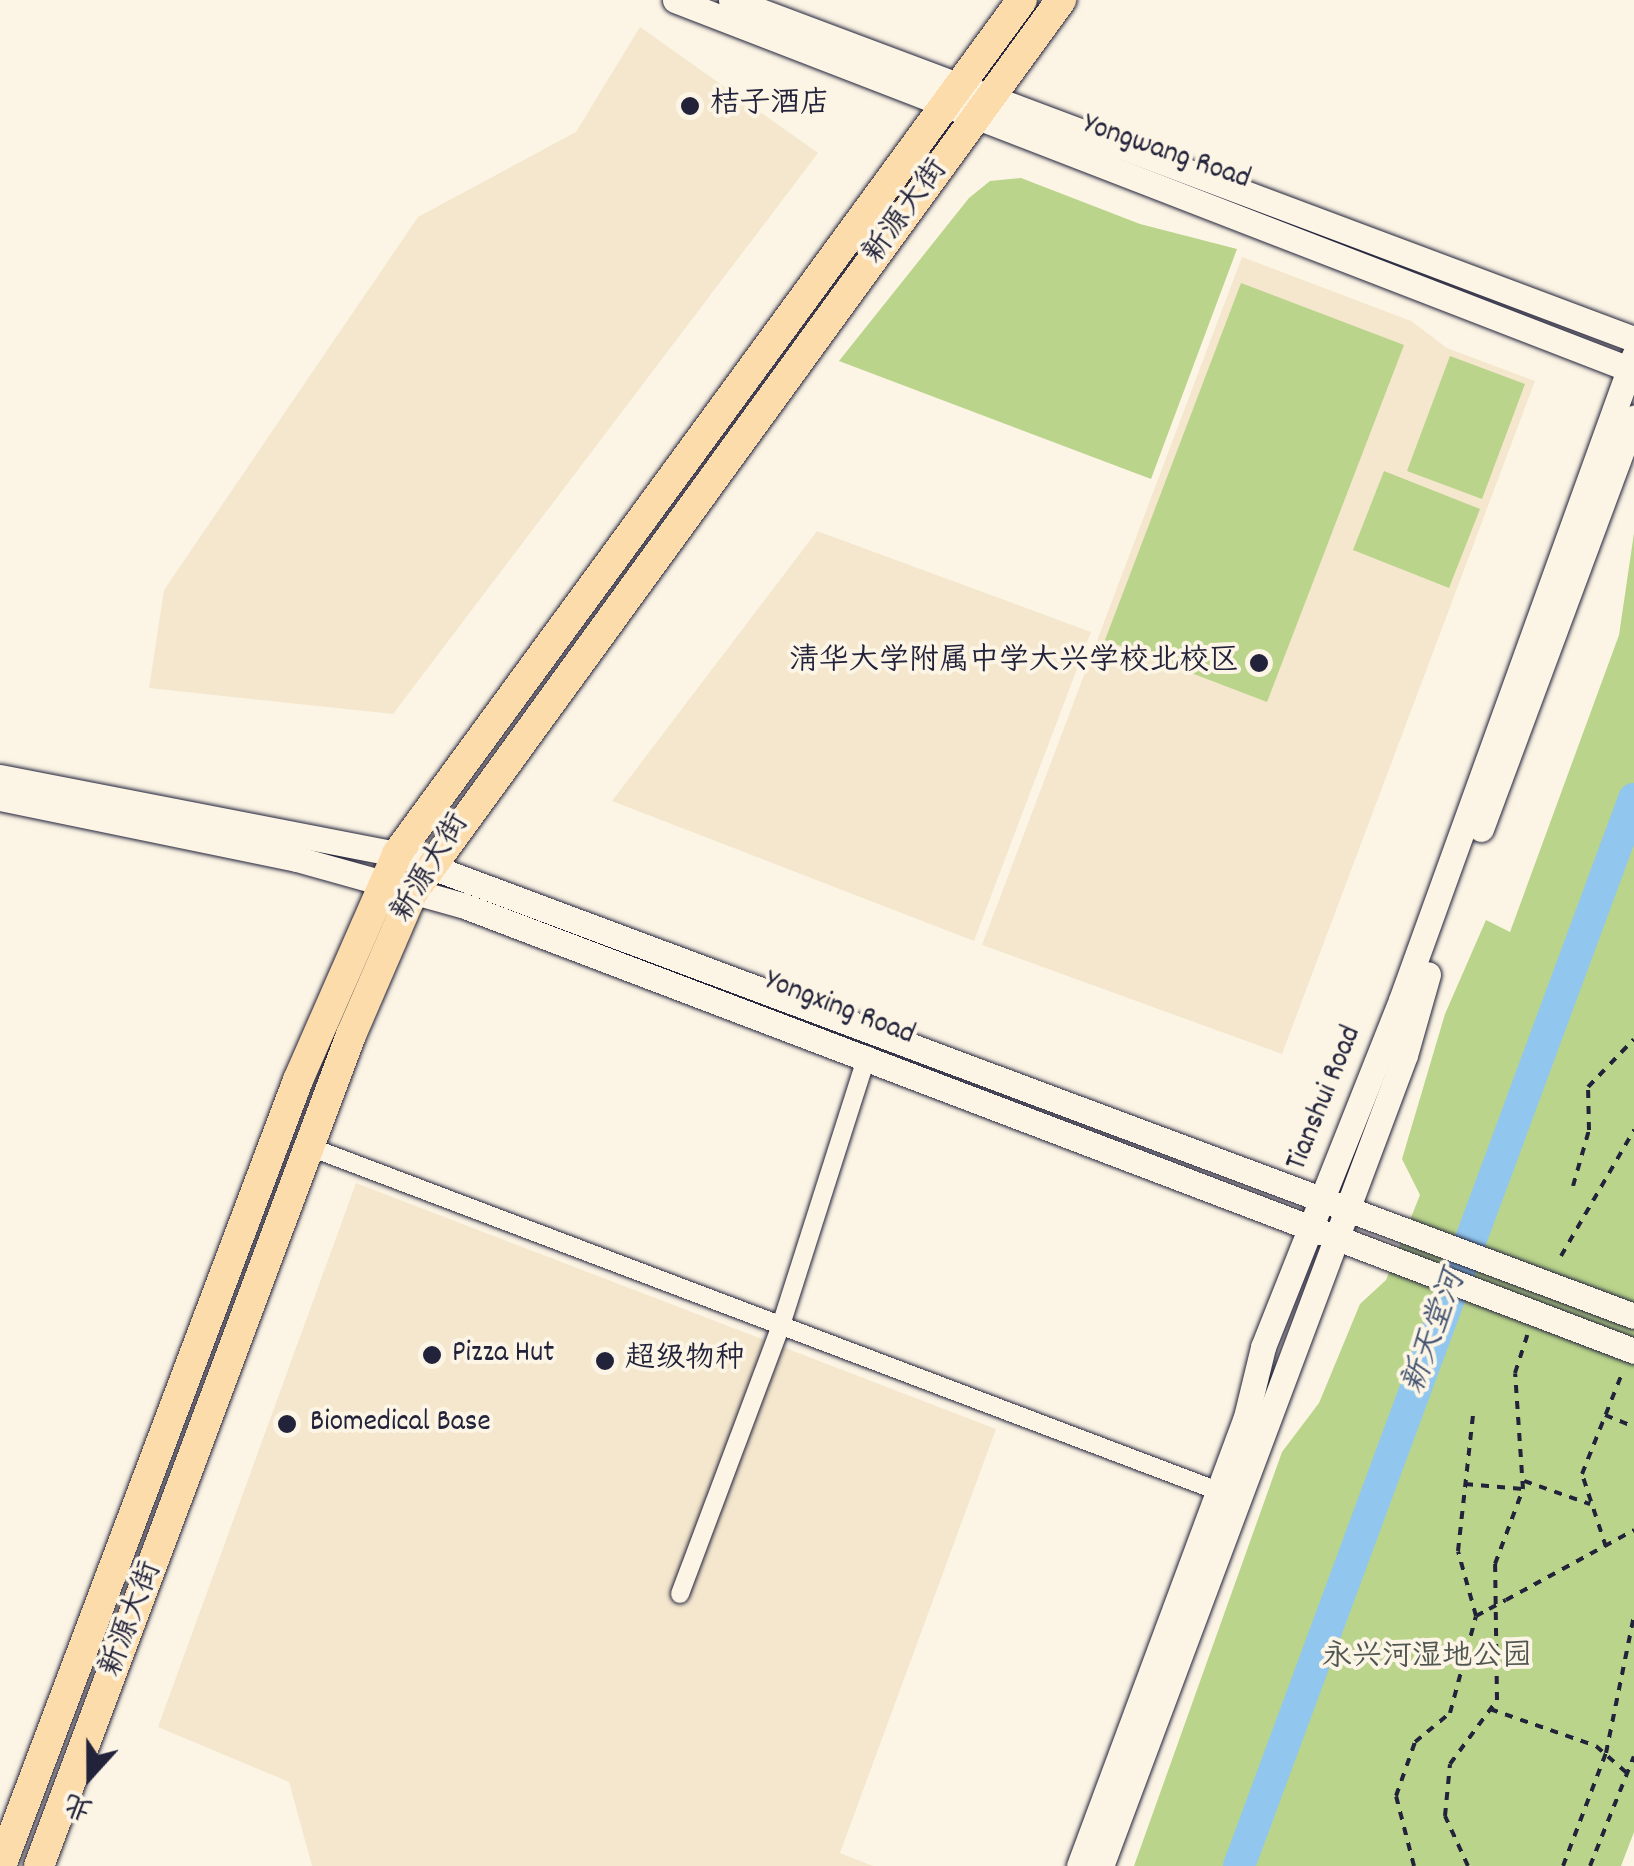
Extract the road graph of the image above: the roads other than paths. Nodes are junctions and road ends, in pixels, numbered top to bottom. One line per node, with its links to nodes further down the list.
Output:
1 (675, 0): 5 (main road, Yongwang Road)
2 (732, 0): 5 (main road, Yongwang Road)
3 (1022, 0): 5 (main road, 新源大街)
4 (1061, 0): 6 (main road, 新源大街)
5 (949, 97): 6 (main road, Yongwang Road); 12 (main road, 新源大街)
6 (982, 110): 7 (main road, Yongwang Road); 8 (main road, Yongwang Road); 12 (main road, 新源大街)
7 (1634, 339)
8 (1632, 365): 15 (main road, Tianshui Road)
9 (1634, 418): 16 (main road, Tianshui Road)
10 (0, 777): 12 (main road, Yongxing Road)
11 (0, 798): 12 (main road, Yongxing Road)
12 (406, 874): 13 (main road, Yongxing Road); 14 (main road, 新源大街); 15 (main road, Yongxing Road); 24 (main road, 新源大街)
13 (867, 1056): 17 (main road, Yongxing Road); 20 (street)
14 (310, 1147): 20 (street); 25 (main road, 新源大街)
15 (1320, 1198): 16 (main road, Yongxing Road); 17 (main road, Tianshui Road)
16 (1346, 1207): 18 (main road, Tianshui Road); 19 (main road, Yongxing Road)
17 (1310, 1226): 18 (main road, Yongxing Road); 22 (main road, Tianshui Road)
18 (1335, 1235): 21 (main road, Yongxing Road); 27 (main road, Tianshui Road)
19 (1634, 1316)
20 (782, 1322): 22 (street); 23 (street)
21 (1628, 1361)
22 (1218, 1491): 26 (main road, Tianshui Road)
23 (680, 1594)
24 (9, 1861)
25 (39, 1866)
26 (1080, 1866)
27 (1101, 1866)

